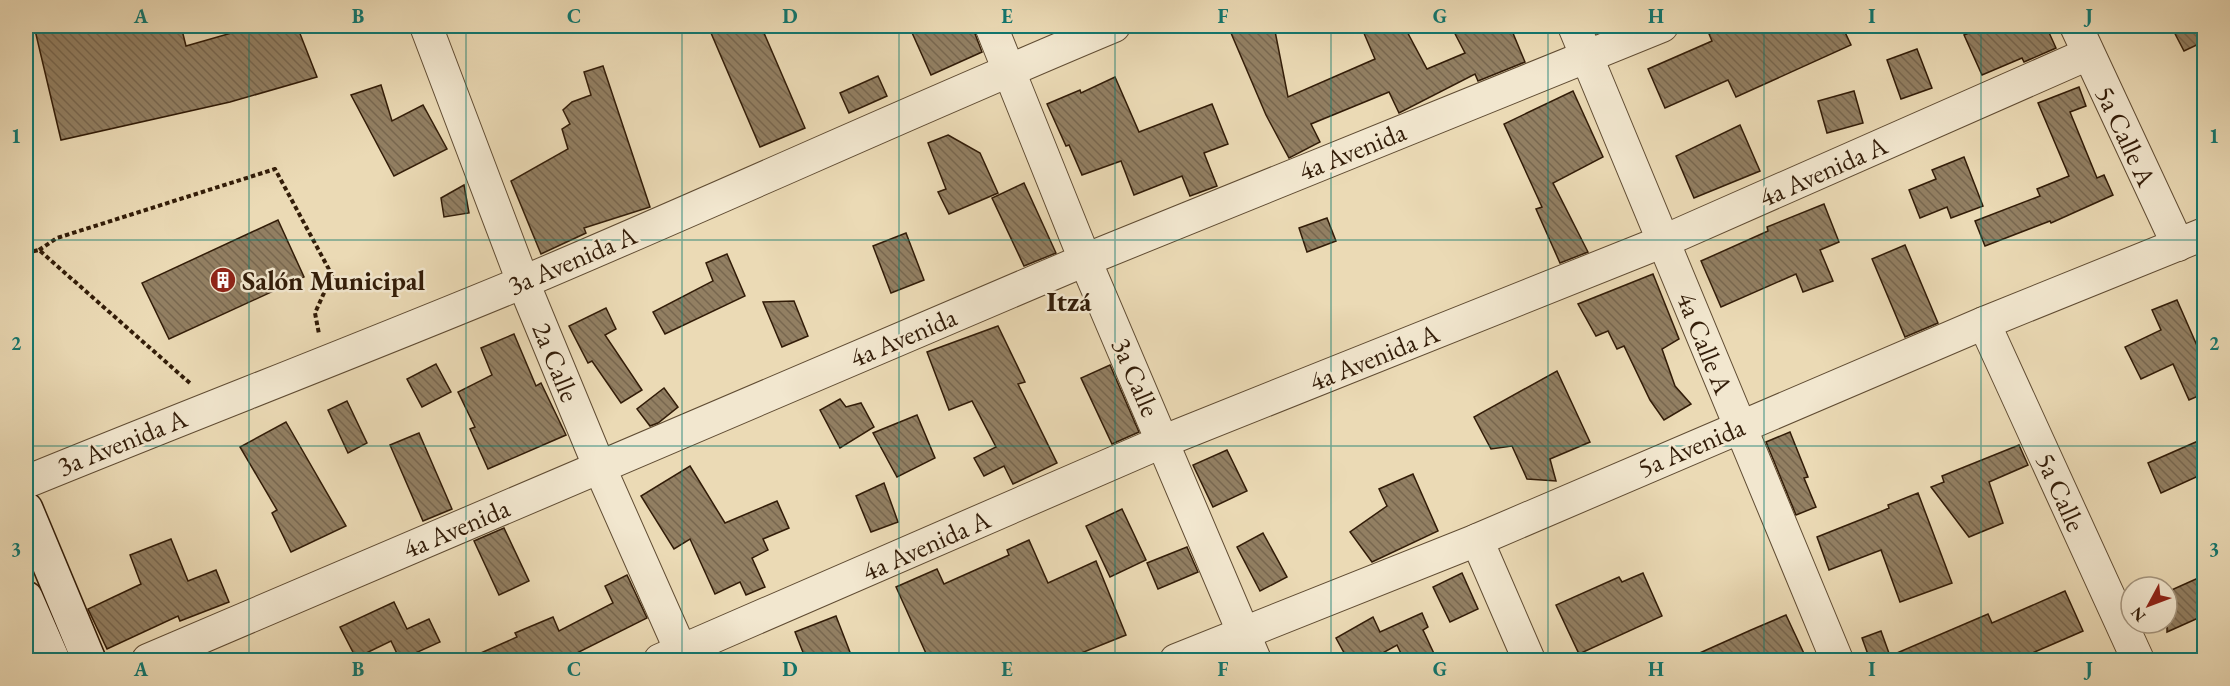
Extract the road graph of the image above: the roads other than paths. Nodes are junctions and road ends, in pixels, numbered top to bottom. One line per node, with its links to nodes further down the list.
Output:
1 (426, 26): 13 (street, 2a Calle)
2 (991, 26): 9 (street, 3a Calle)
3 (1114, 26): 9 (street, 3a Avenida A)
4 (1574, 26): 8 (street, 4a Calle A)
5 (1662, 26): 8 (street, 4a Avenida)
6 (2076, 26): 7 (street, 5a Calle A)
7 (2088, 54): 10 (street, 5a Calle A); 11 (street, 4a Avenida A)
8 (1586, 56): 11 (street, 4a Calle A); 12 (street, 4a Avenida)
9 (1008, 70): 12 (street, 3a Calle); 13 (street, 3a Avenida A)
10 (2191, 240): 14 (street, 5a Avenida)
11 (1664, 241): 15 (street, 4a Calle A); 16 (street, 4a Avenida A)
12 (1085, 260): 16 (street, 3a Calle); 17 (street, 4a Avenida)
13 (523, 282): 17 (street, 2a Calle); 18 (street, 3a Avenida A)
14 (1984, 323): 15 (street, 5a Avenida); 31 (street, 5a Calle)
15 (1739, 426): 20 (street, 5a Avenida); 30 (street, 4a Calle A)
16 (1164, 441): 22 (street, 3a Calle); 23 (street, 4a Avenida A)
17 (599, 466): 23 (street, 2a Calle); 26 (street, 4a Avenida)
18 (26, 482)
19 (26, 509): 25 (main road)
20 (1477, 540): 22 (street, 5a Avenida); 29 (street)
21 (26, 598): 24 (main road)
22 (1243, 632): 27 (street, 5a Avenida); 28 (street, 3a Calle)
23 (676, 657)
24 (53, 660)
25 (89, 660)
26 (148, 660)
27 (1176, 660)
28 (1255, 660)
29 (1529, 660)
30 (1837, 660)
31 (2138, 660)

